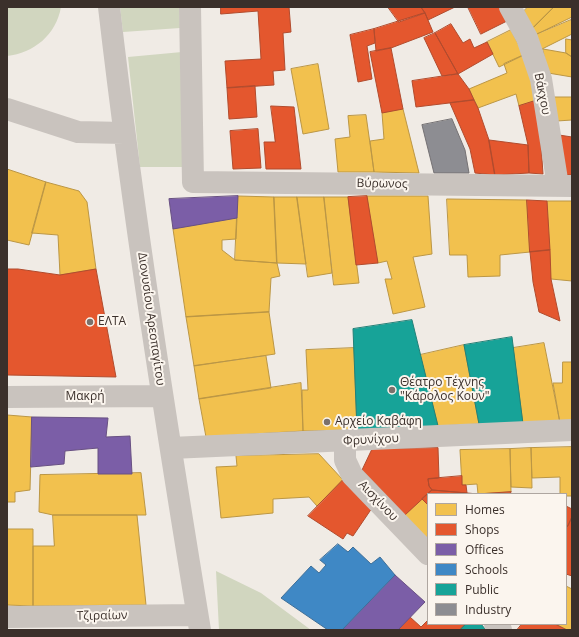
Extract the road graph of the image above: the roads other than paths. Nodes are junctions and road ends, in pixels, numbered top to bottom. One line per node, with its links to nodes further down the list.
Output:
1 (109, 7): 5 (street, Διονυσίου Αρεοπαγίτου)
2 (190, 7): 6 (street, Βύρωνος)
3 (510, 7): 6 (street, Βάκχου)
4 (7, 108): 5 (street)
5 (124, 133): 7 (street, Διονυσίου Αρεοπαγίτου)
6 (565, 186)
7 (162, 396): 8 (street, Μακρή); 11 (street, Διονυσίου Αρεοπαγίτου)
8 (7, 397)
9 (572, 430): 10 (street, Φρυνίχου)
10 (344, 441): 11 (street, Φρυνίχου); 12 (street, Αισχίνου)
11 (171, 448): 14 (street, Διονυσίου Αρεοπαγίτου)
12 (427, 553)
13 (7, 618): 14 (street, Τζιραίων)
14 (199, 623)

